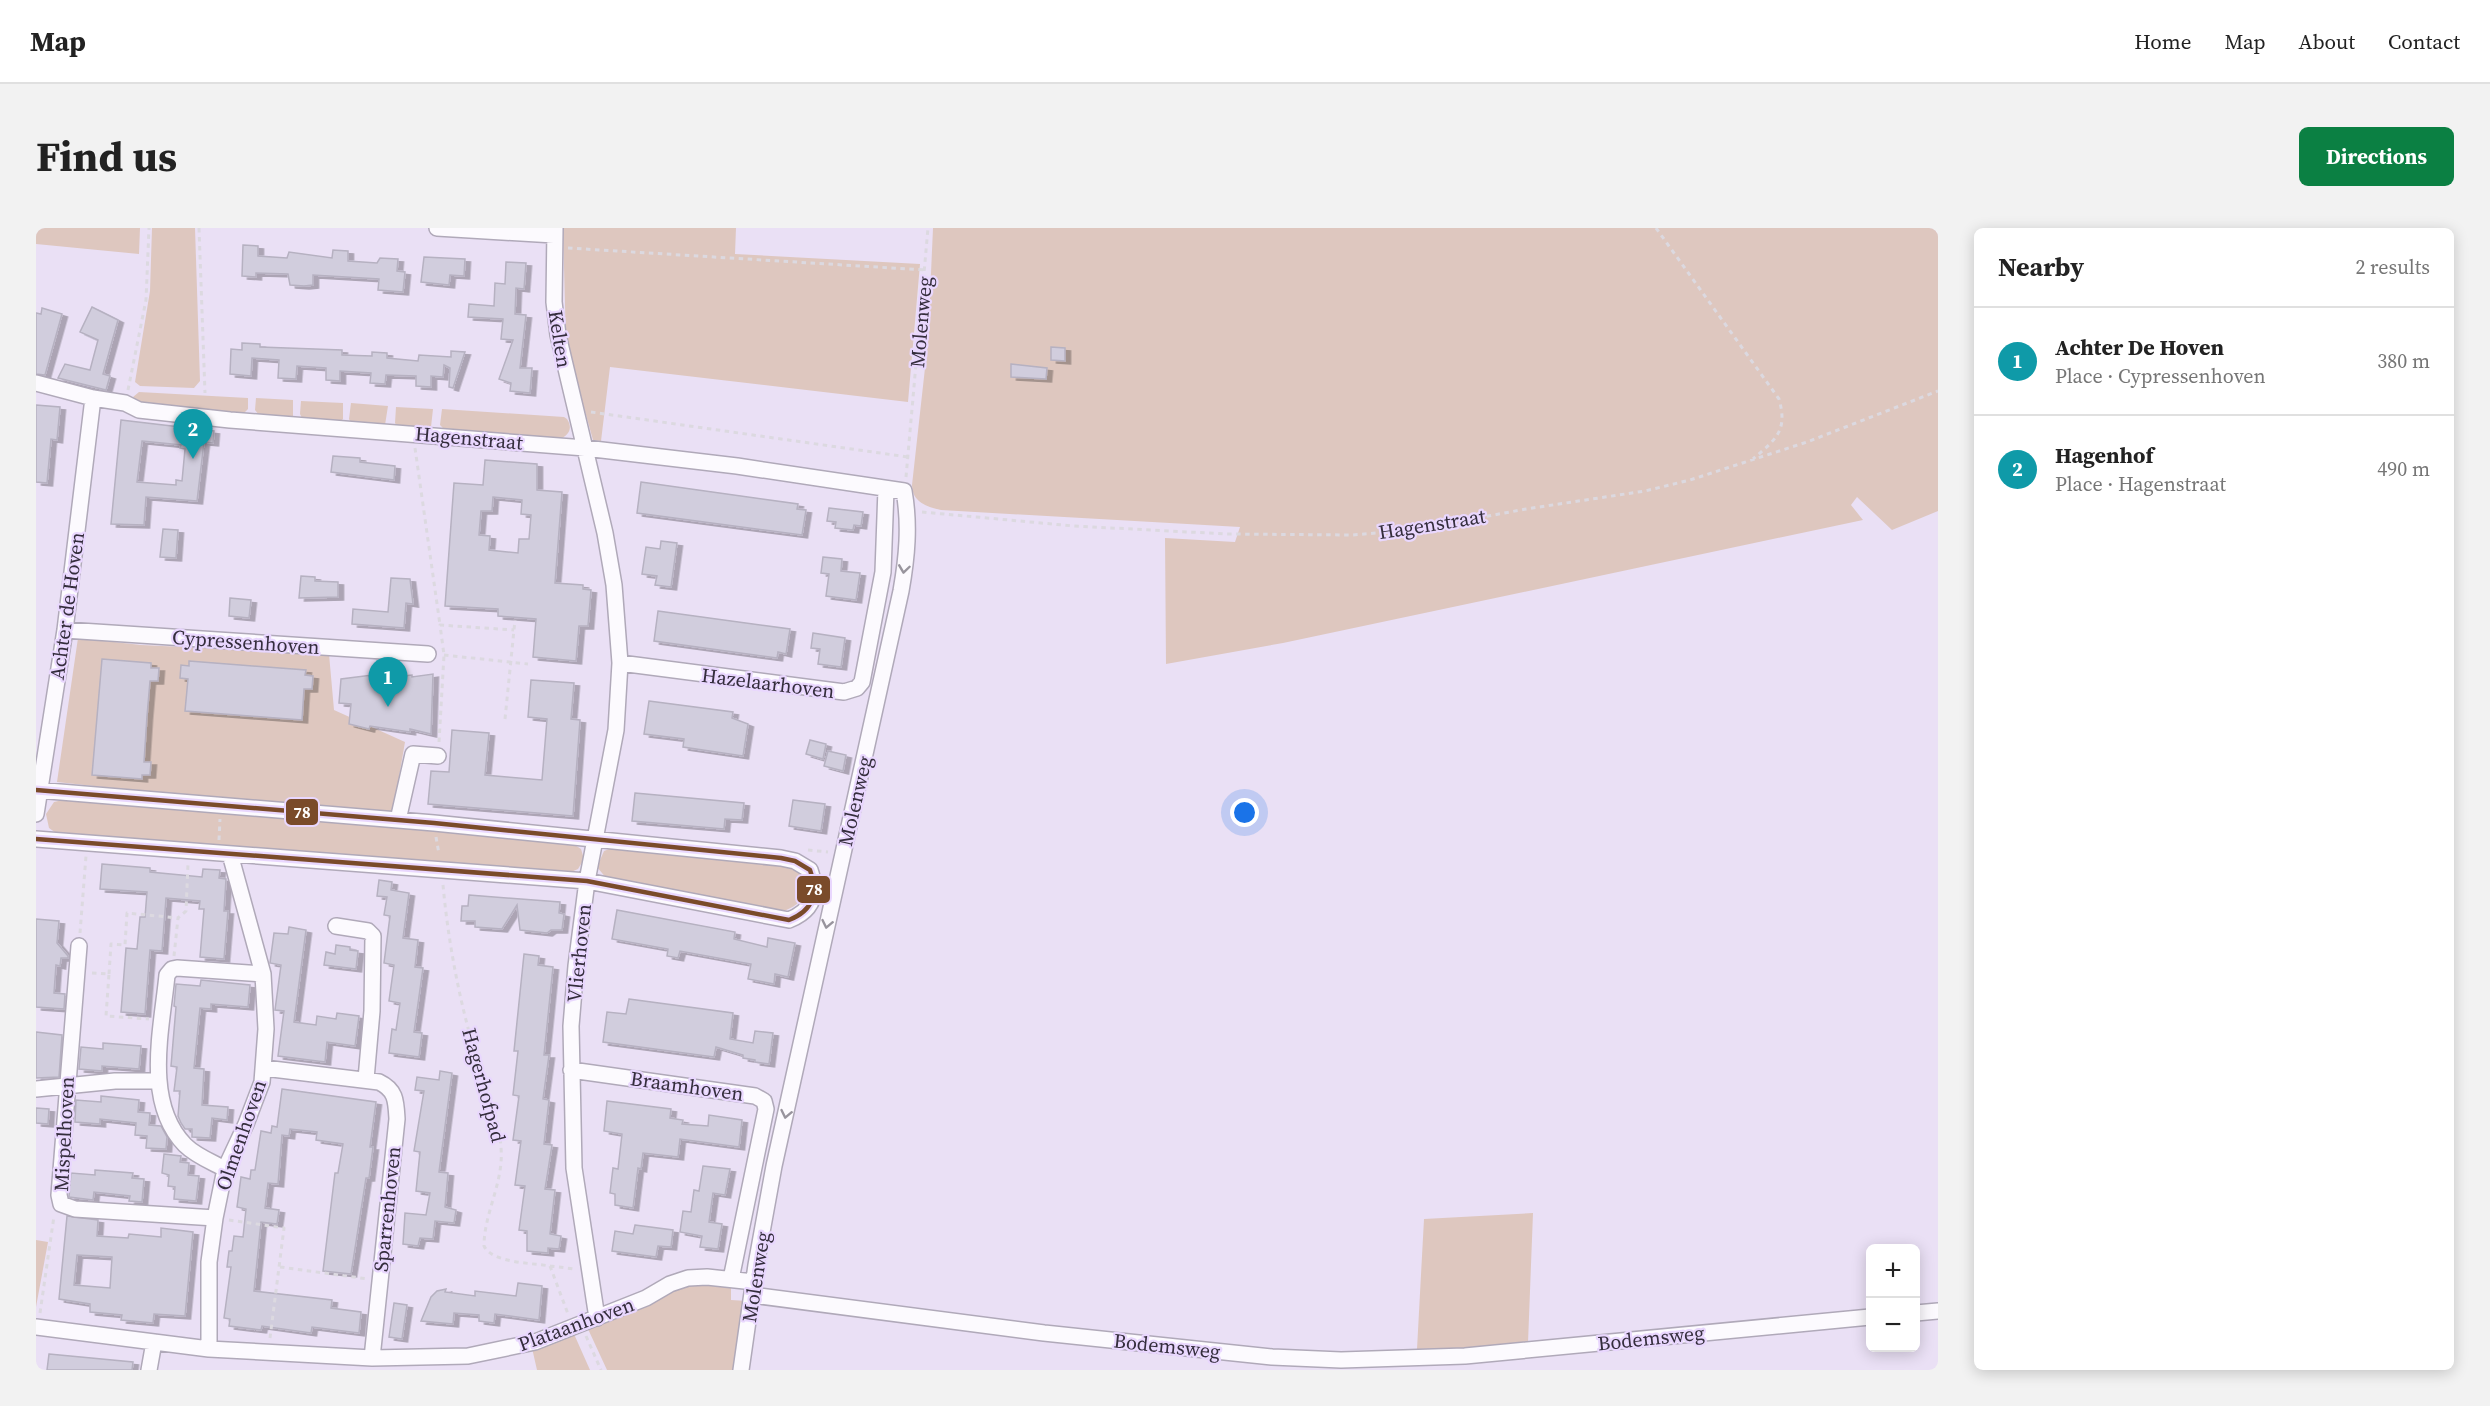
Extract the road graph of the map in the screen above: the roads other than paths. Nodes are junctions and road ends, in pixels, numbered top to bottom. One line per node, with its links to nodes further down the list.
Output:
1 (437, 228): 2 (street)
2 (554, 237): 5 (street, Kelten)
3 (36, 383): 4 (street, Hagenstraat)
4 (93, 398): 5 (street, Hagenstraat); 8 (street, Achter de Hoven)
5 (585, 448): 6 (street, Hagenstraat); 10 (street, Vlierhoven)
6 (886, 489): 7 (street, Hagenstraat); 10 (street, Hazelaarhoven)
7 (904, 490): 31 (street, Molenweg, one-way to 31)
8 (65, 630): 9 (street, Cypressenhoven); 12 (street, Achter de Hoven)
9 (428, 654)
10 (620, 663): 16 (street, Vlierhoven)
11 (438, 756): 14 (street)
12 (38, 790): 13 (street, Achter de Hoven); 14 (street)
13 (36, 814)
14 (398, 820): 16 (street)
15 (36, 839): 17 (street)
16 (597, 839): 18 (street, Vlierhoven); 18 (street)
17 (224, 853): 18 (street); 21 (street, Olmenhoven)
18 (587, 881): 23 (street, Vlierhoven)
19 (336, 926): 24 (street)
20 (79, 946): 26 (street, Mispelhoven)
21 (263, 974): 22 (street, Olmenhoven); 25 (street)
22 (264, 1068): 24 (street, Sparrenhoven); 28 (street, Olmenhoven)
23 (571, 1070): 30 (street, Braamhoven); 35 (street, Vlierhoven)
24 (366, 1079): 39 (street, Sparrenhoven)
25 (158, 1081): 26 (street); 28 (street)
26 (66, 1086): 27 (street); 29 (street, Mispelhoven)
27 (36, 1089)
28 (225, 1169): 29 (street, Olmenhoven)
29 (215, 1218): 38 (street, Olmenhoven)
30 (731, 1279): 31 (street, Plataanhoven); 35 (street, Plataanhoven)
31 (753, 1288): 34 (street, Bodemsweg); 42 (street, Molenweg)
32 (1938, 1311): 33 (street)
33 (1920, 1312)
34 (1866, 1317)
35 (597, 1318): 40 (street, Plataanhoven)
36 (37, 1328): 37 (street, Plataanhoven)
37 (154, 1342): 38 (street, Plataanhoven); 41 (street)
38 (209, 1349): 39 (street, Plataanhoven)
39 (372, 1358): 40 (street, Plataanhoven)
40 (468, 1363)
41 (148, 1370)
42 (741, 1370)

